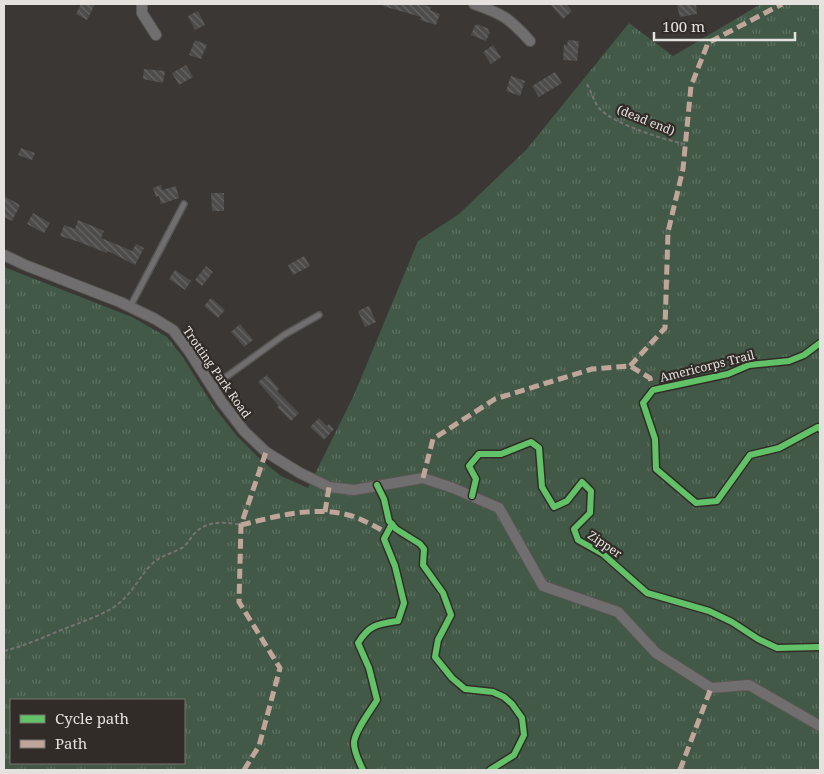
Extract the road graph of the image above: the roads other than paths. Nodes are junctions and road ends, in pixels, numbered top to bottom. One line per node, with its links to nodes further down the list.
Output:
1 (142, 4): 3 (street)
2 (474, 4): 4 (street)
3 (156, 35)
4 (530, 40)
5 (184, 204): 7 (lane)
6 (4, 256): 7 (street, Trotting Park Road)
7 (130, 307): 9 (street, Trotting Park Road)
8 (319, 315): 9 (lane)
9 (212, 387): 10 (street, Trotting Park Road)
10 (820, 726)

